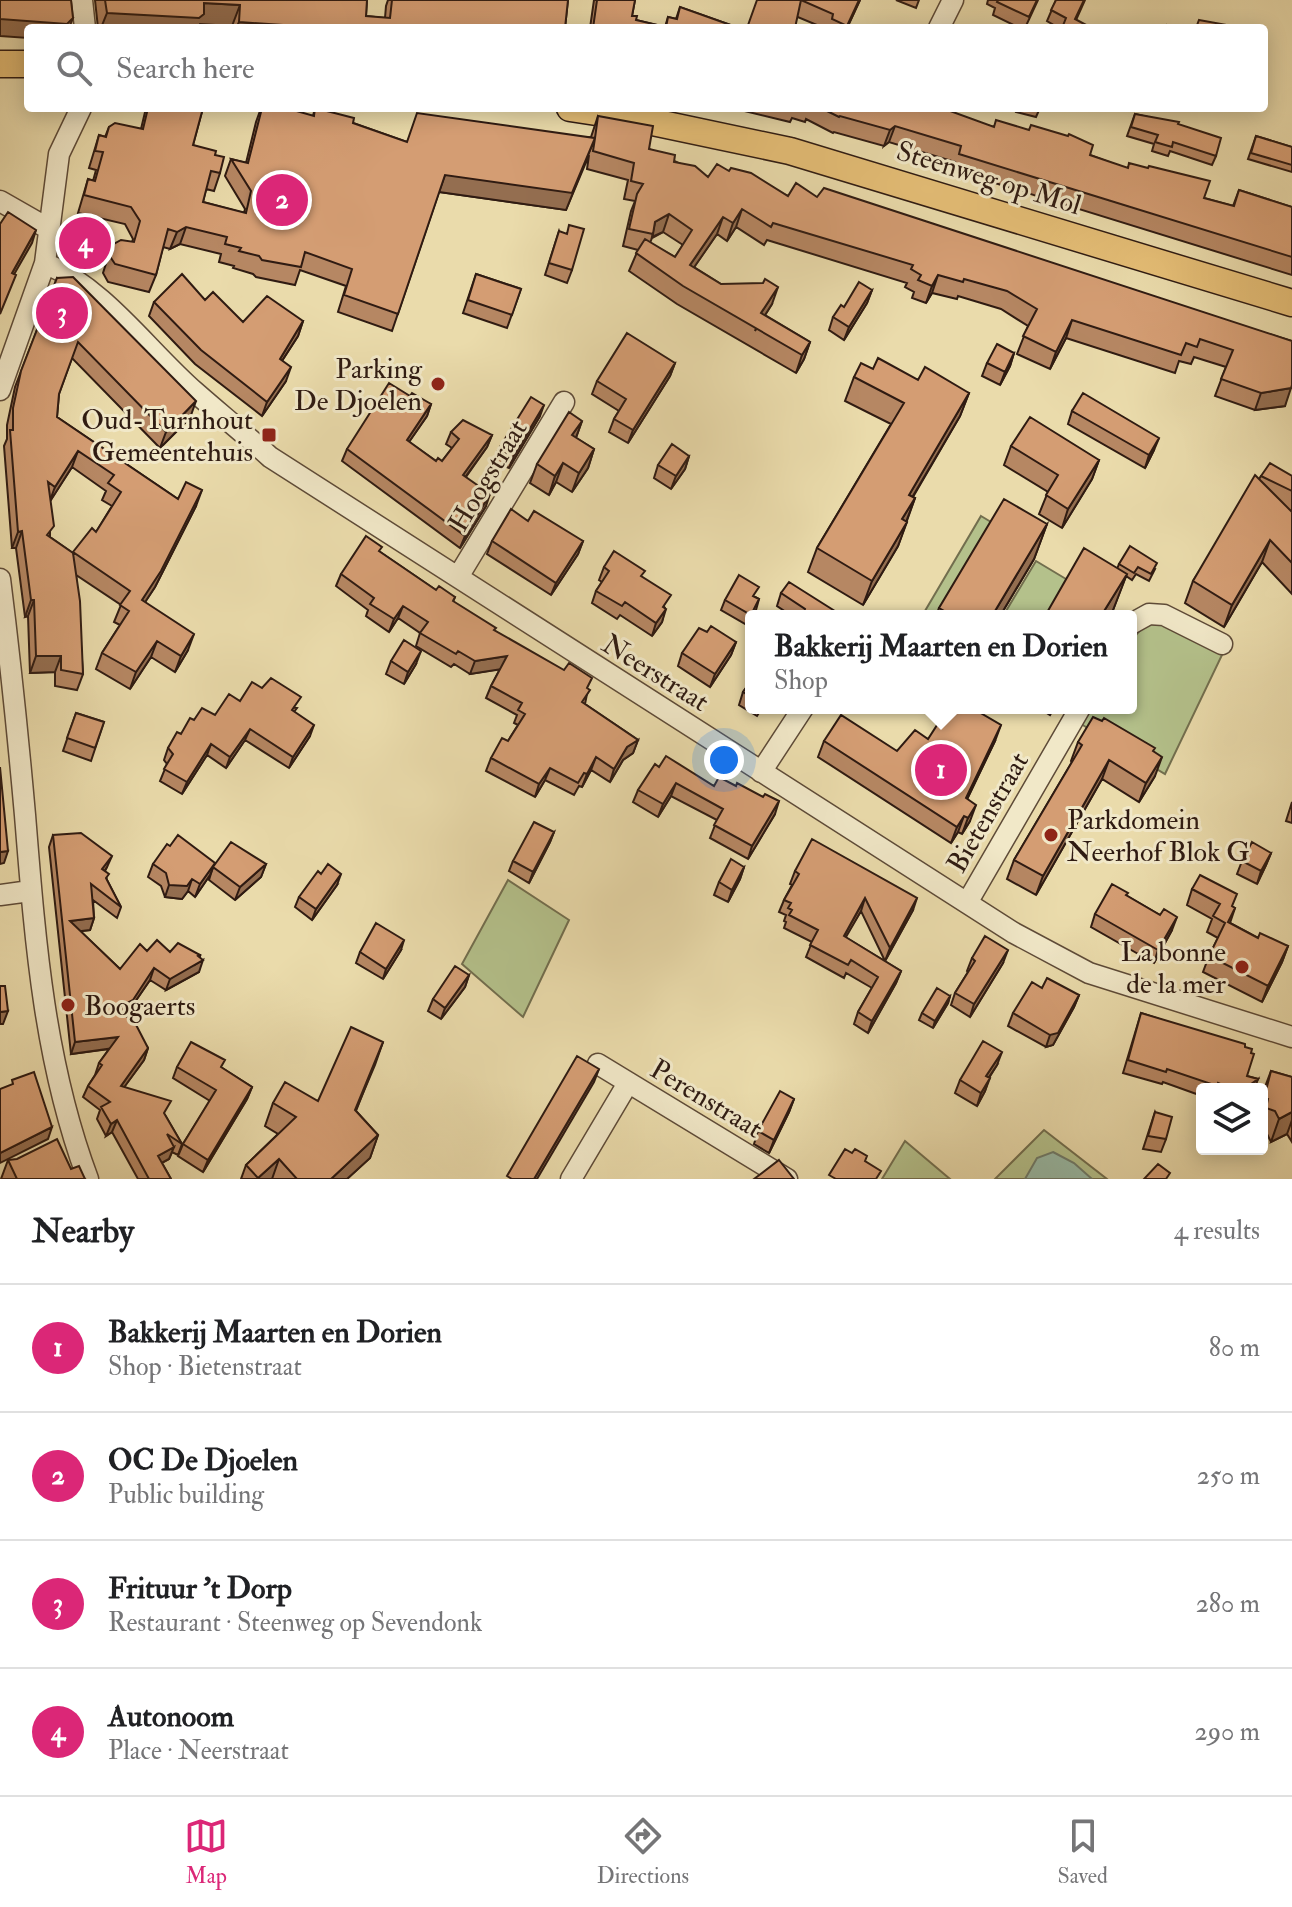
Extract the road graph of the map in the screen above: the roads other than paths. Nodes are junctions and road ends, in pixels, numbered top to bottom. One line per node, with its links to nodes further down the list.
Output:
1 (82, 0): 3 (street)
2 (953, 0): 4 (street)
3 (85, 24)
4 (941, 24)
5 (0, 64): 6 (main road)
6 (24, 64)
7 (79, 112): 10 (street)
8 (597, 112): 12 (main road, Steenweg op Mol)
9 (0, 201): 10 (street)
10 (49, 229): 11 (street)
11 (45, 263): 13 (street); 15 (street, Neerstraat)
12 (1292, 303)
13 (0, 390)
14 (564, 402): 15 (street, Hoogstraat)
15 (458, 577): 21 (street, Neerstraat)
16 (0, 579): 22 (street)
17 (1137, 621): 18 (street)
18 (1222, 644)
19 (799, 714): 21 (street)
20 (1077, 714): 24 (street, Bietenstraat)
21 (761, 772): 24 (street, Neerstraat)
22 (30, 891): 23 (street); 28 (street)
23 (0, 895)
24 (967, 903): 25 (street, Neerstraat)
25 (1292, 1037)
26 (598, 1064): 27 (street, Perenstraat)
27 (628, 1083): 29 (street); 30 (street, Perenstraat)
28 (88, 1179)
29 (571, 1179)
30 (787, 1179)

